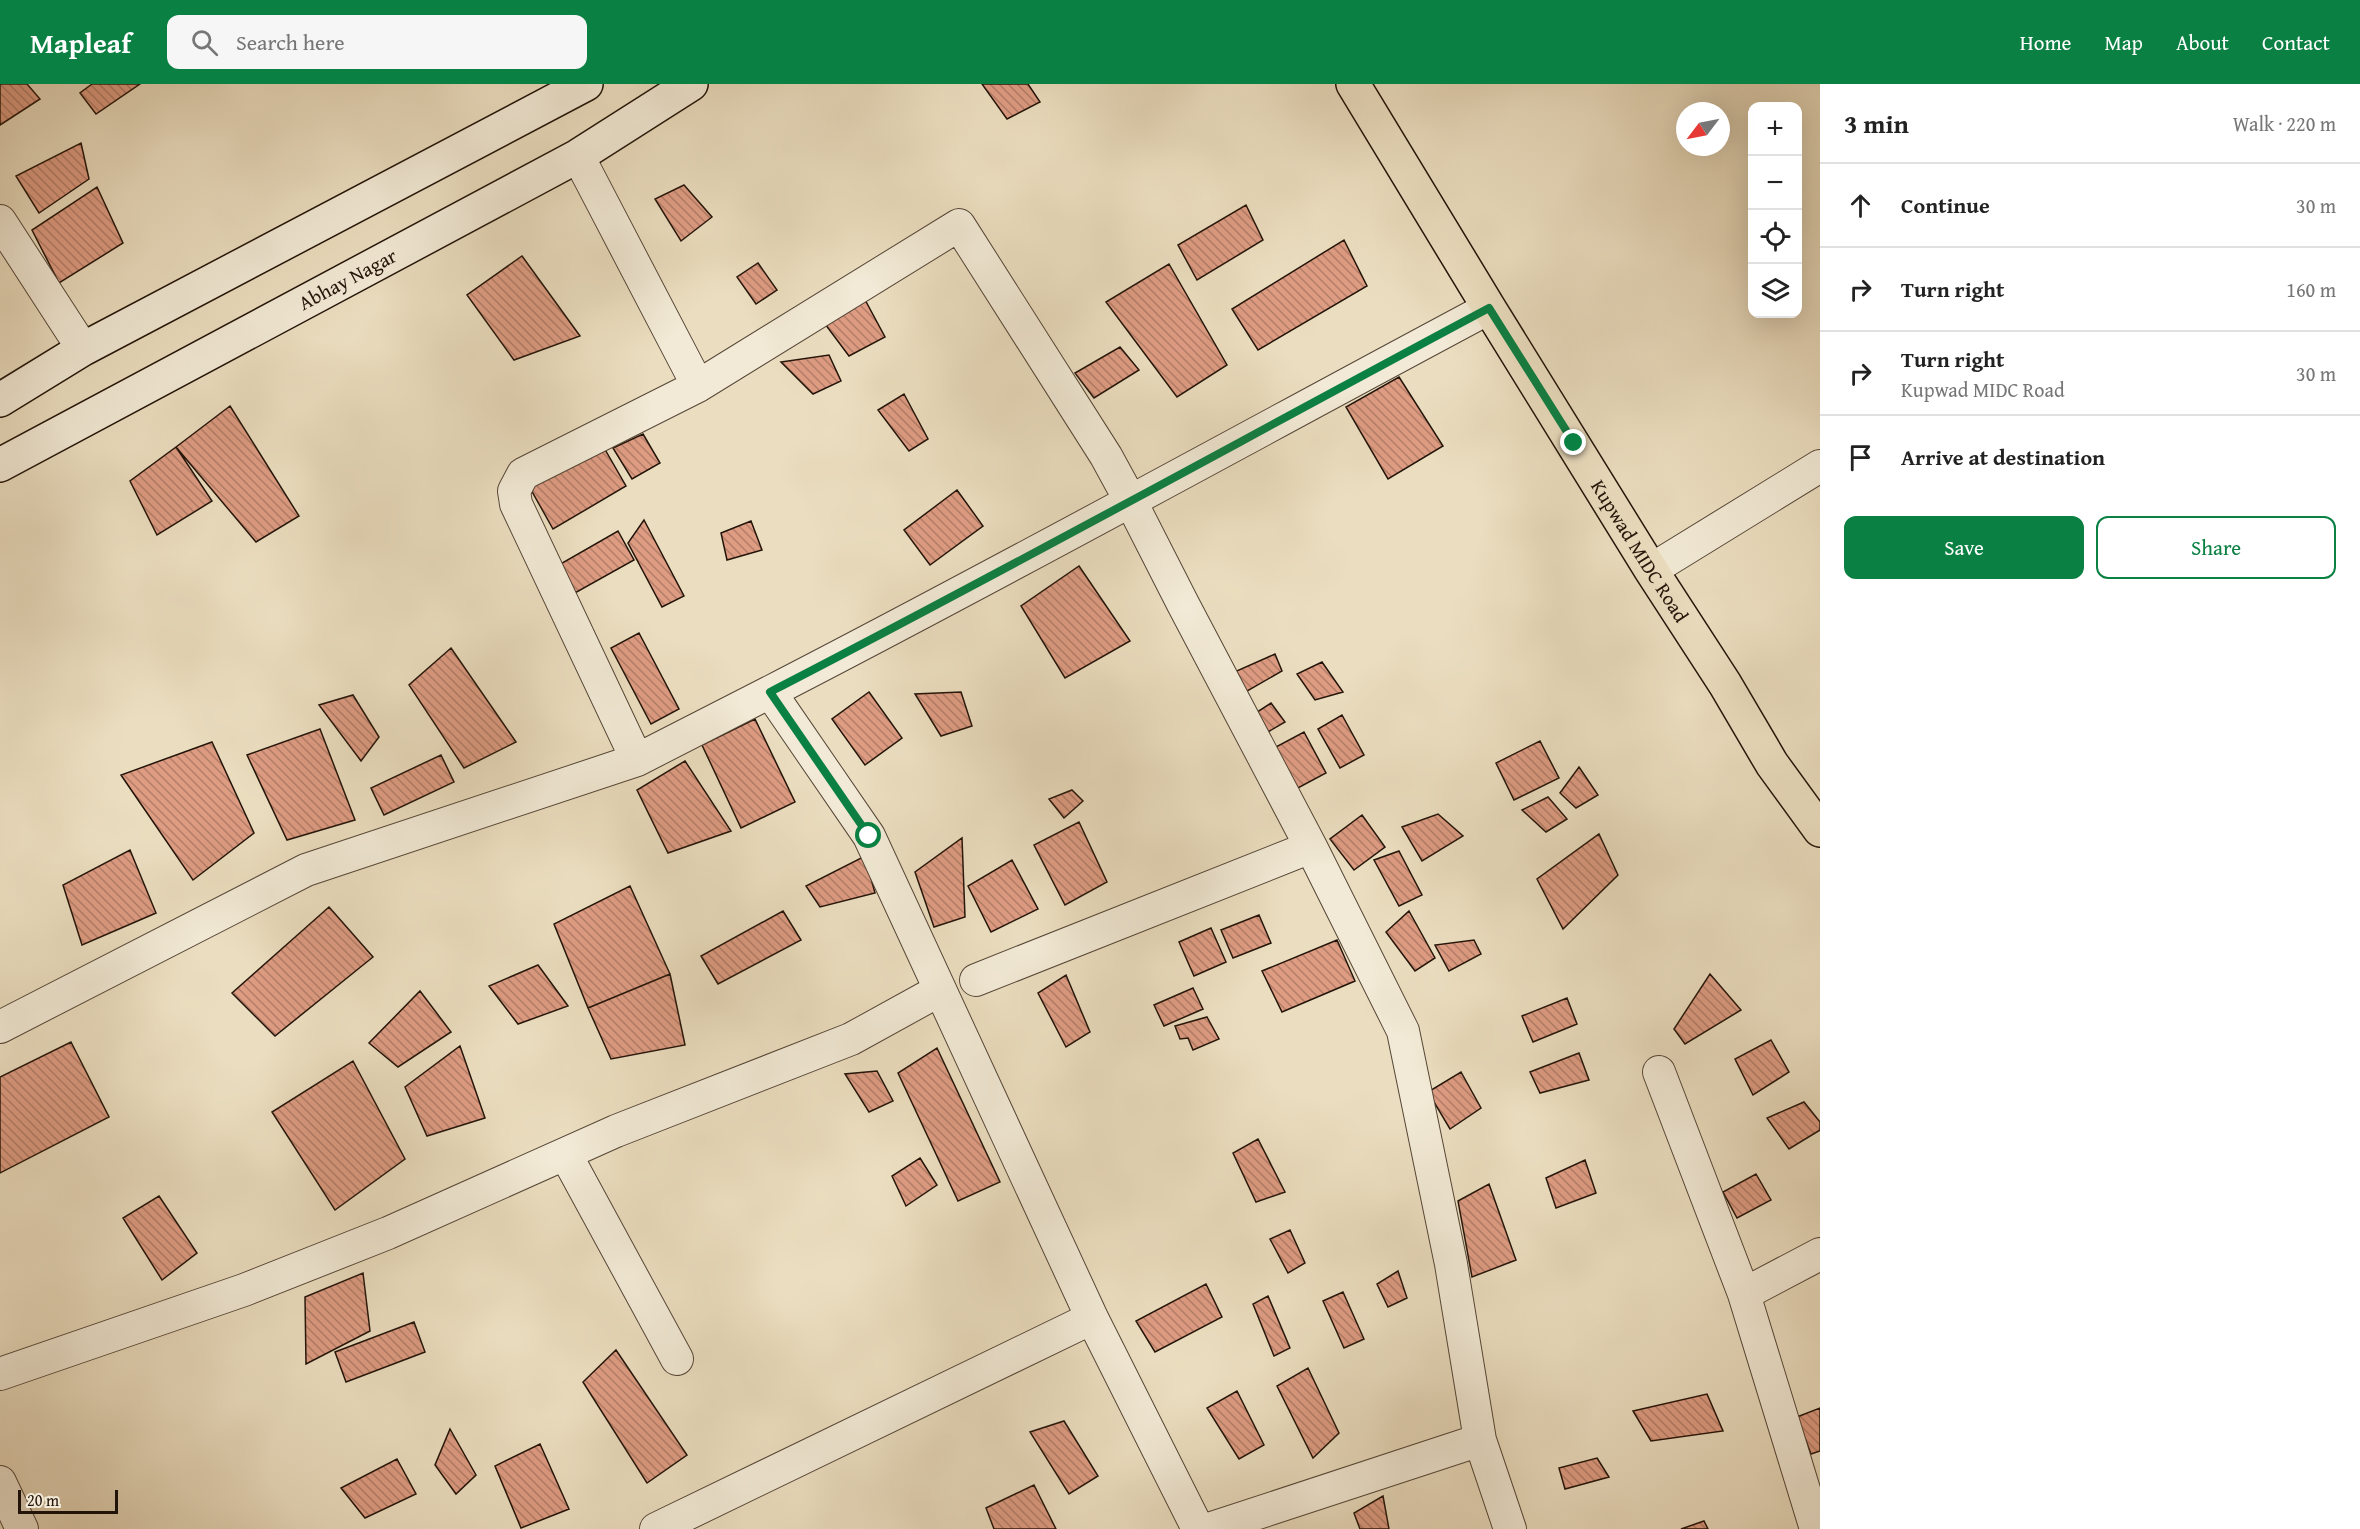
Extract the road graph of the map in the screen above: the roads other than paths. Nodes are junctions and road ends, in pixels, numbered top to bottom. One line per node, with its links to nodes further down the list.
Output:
1 (586, 84): 7 (main road)
2 (691, 84): 4 (main road, Abhay Nagar)
3 (1353, 84): 6 (main road, Kupwad MIDC Road)
4 (578, 156): 8 (street); 10 (main road, Abhay Nagar)
5 (0, 221): 7 (street)
6 (1489, 308): 12 (street); 13 (main road, Kupwad MIDC Road)
7 (83, 349): 9 (main road)
8 (698, 386): 12 (street); 15 (street)
9 (0, 400)
10 (0, 465)
11 (1820, 466): 13 (street)
12 (1130, 500): 14 (street); 17 (street)
13 (1651, 570): 16 (main road, Kupwad MIDC Road)
14 (770, 692): 15 (street); 19 (street)
15 (637, 760): 20 (street)
16 (1820, 830)
17 (1311, 847): 18 (street); 28 (street)
18 (976, 980)
19 (940, 990): 22 (street); 25 (street)
20 (0, 1027)
21 (1659, 1072): 24 (street)
22 (566, 1155): 26 (street); 27 (street)
23 (1820, 1254): 24 (street)
24 (1744, 1294): 35 (street)
25 (1092, 1318): 31 (street); 32 (street)
26 (677, 1359)
27 (0, 1374)
28 (1480, 1440): 33 (street); 34 (street)
29 (0, 1482): 30 (street)
30 (22, 1529)
31 (656, 1529)
32 (1198, 1529)
33 (1209, 1529)
34 (1510, 1529)
35 (1816, 1529)

